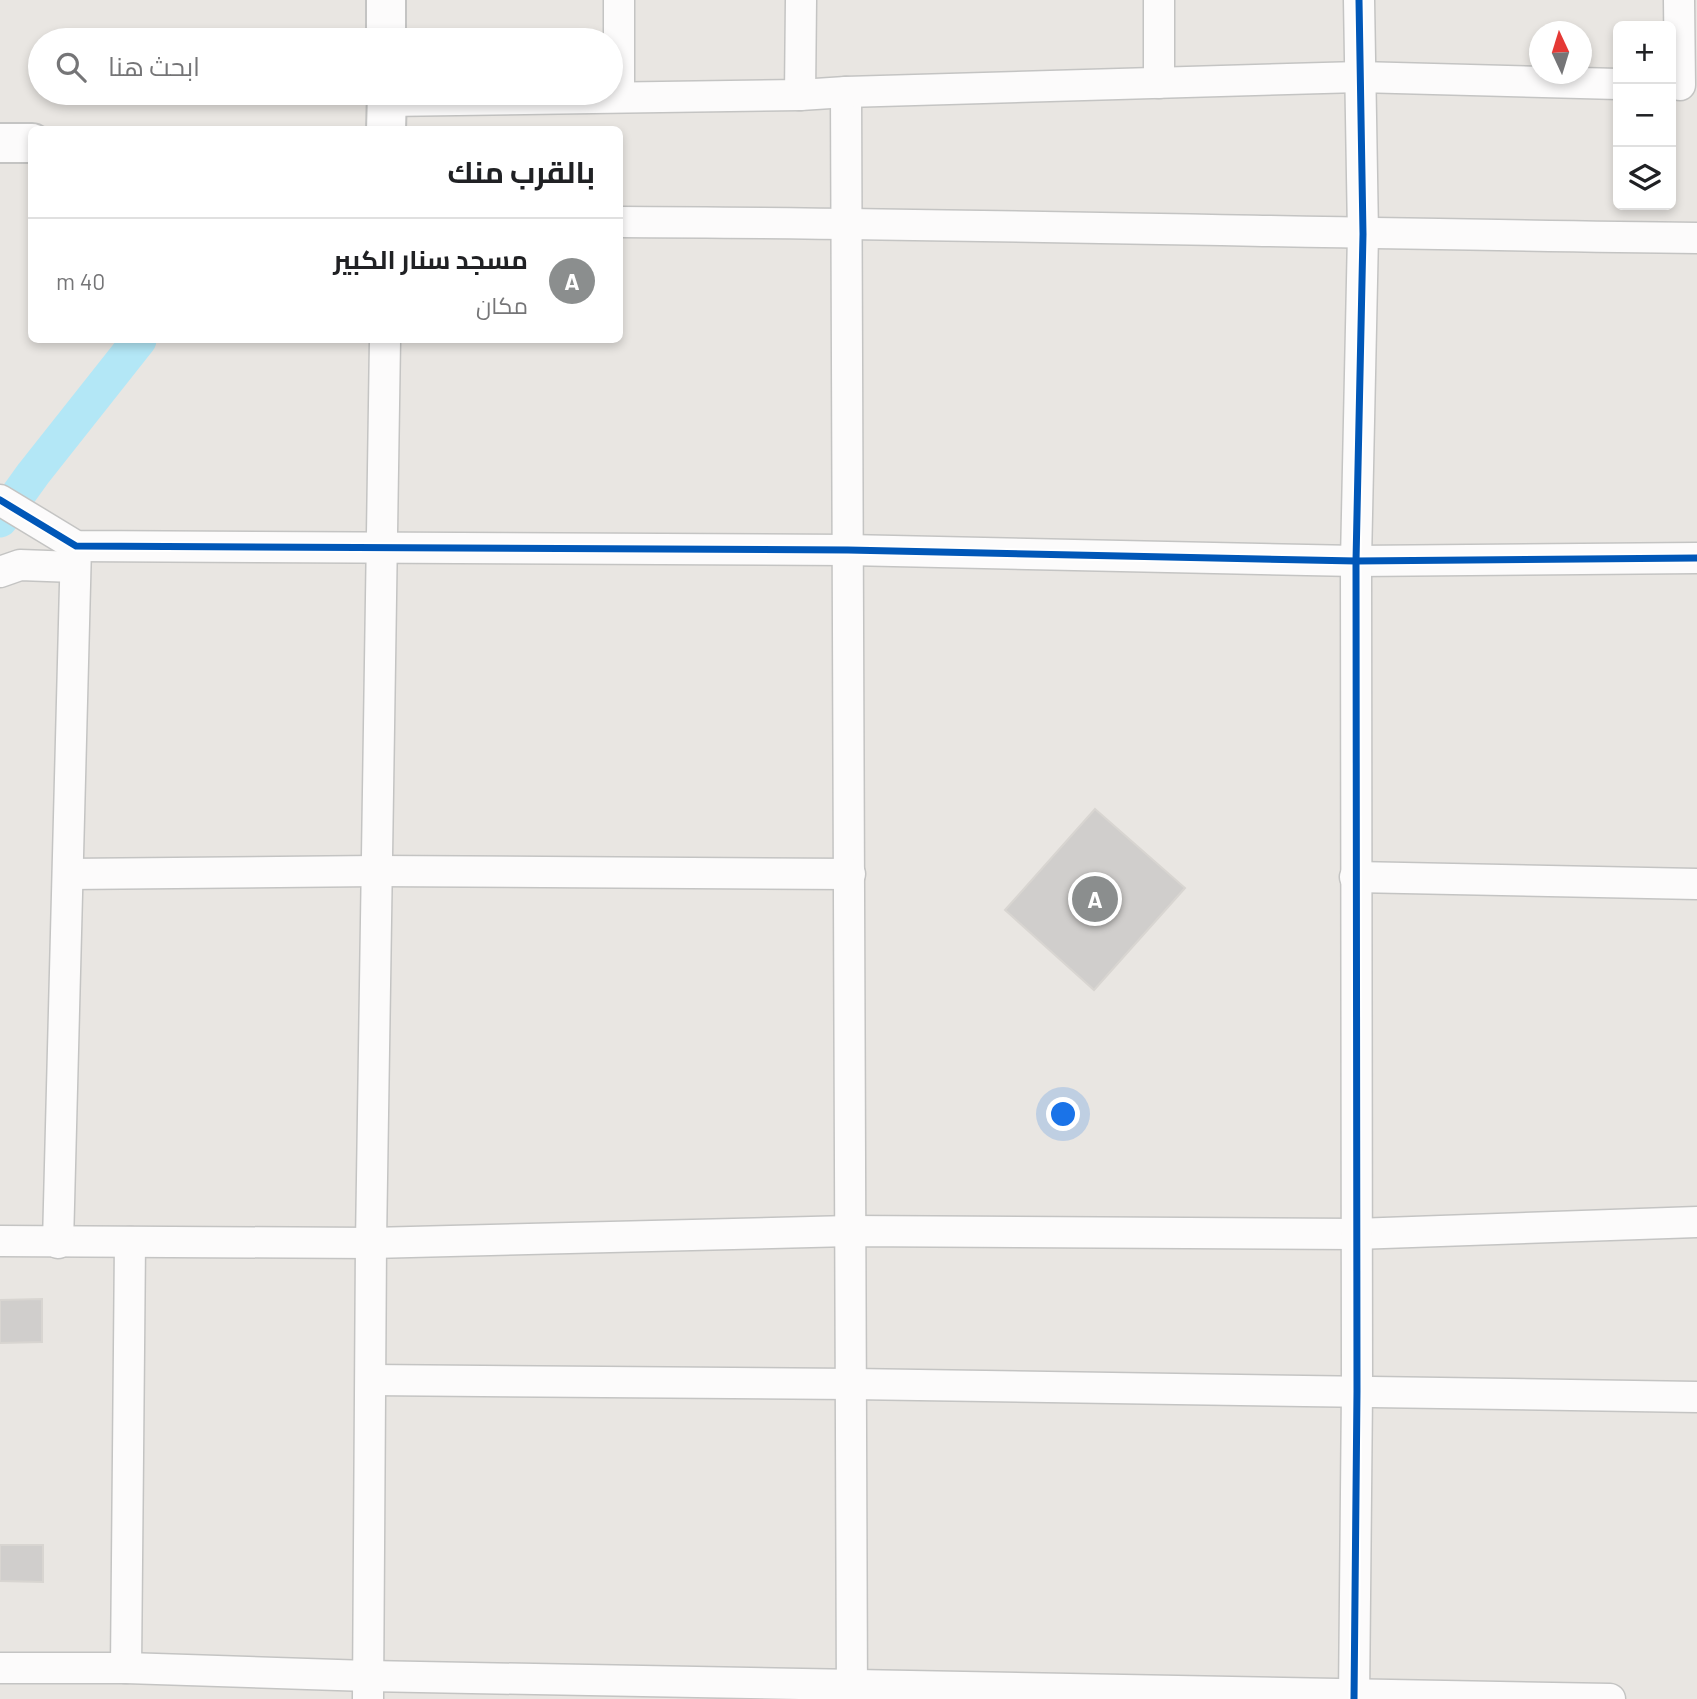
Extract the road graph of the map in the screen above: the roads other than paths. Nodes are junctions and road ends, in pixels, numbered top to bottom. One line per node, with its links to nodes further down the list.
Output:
1 (386, 0): 7 (street)
2 (619, 0): 8 (street)
3 (801, 0): 14 (street)
4 (1159, 0): 10 (street)
5 (1359, 0): 9 (street)
6 (1679, 0): 12 (street)
7 (386, 28)
8 (619, 28)
9 (1359, 78): 10 (street); 11 (street); 22 (street)
10 (1159, 83): 13 (street)
11 (1613, 84)
12 (1682, 86)
13 (846, 92): 14 (street); 21 (street)
14 (800, 95): 15 (street)
15 (623, 97)
16 (450, 105): 17 (street)
17 (387, 108)
18 (28, 143): 19 (street)
19 (0, 144)
20 (623, 222): 21 (street)
21 (846, 223): 22 (street); 27 (street)
22 (1363, 234): 23 (street); 30 (street)
23 (1697, 238)
24 (385, 343): 26 (street)
25 (0, 500): 28 (street)
26 (383, 547): 27 (street); 28 (street); 32 (street)
27 (848, 550): 30 (street); 34 (street)
28 (75, 556): 31 (street); 33 (street)
29 (1697, 558): 30 (street)
30 (1356, 561): 35 (street)
31 (0, 572)
32 (376, 871): 33 (street); 34 (street); 43 (street)
33 (68, 874): 42 (street)
34 (850, 874): 38 (street)
35 (1355, 877): 36 (street); 39 (street)
36 (1697, 884)
37 (1697, 1222): 39 (street)
38 (850, 1231): 39 (street); 43 (street); 45 (street)
39 (1355, 1234): 46 (street)
40 (0, 1241): 42 (street)
41 (130, 1242): 42 (street); 43 (street); 49 (street)
42 (58, 1243)
43 (371, 1243): 44 (street)
44 (371, 1380): 45 (street); 50 (street)
45 (852, 1384): 46 (street); 51 (street)
46 (1357, 1391): 47 (street); 52 (street)
47 (1697, 1397)
48 (0, 1668): 49 (street)
49 (126, 1668): 50 (street)
50 (368, 1687): 51 (street)
51 (852, 1692): 52 (street)
52 (1354, 1697): 53 (street)
53 (1610, 1699)

